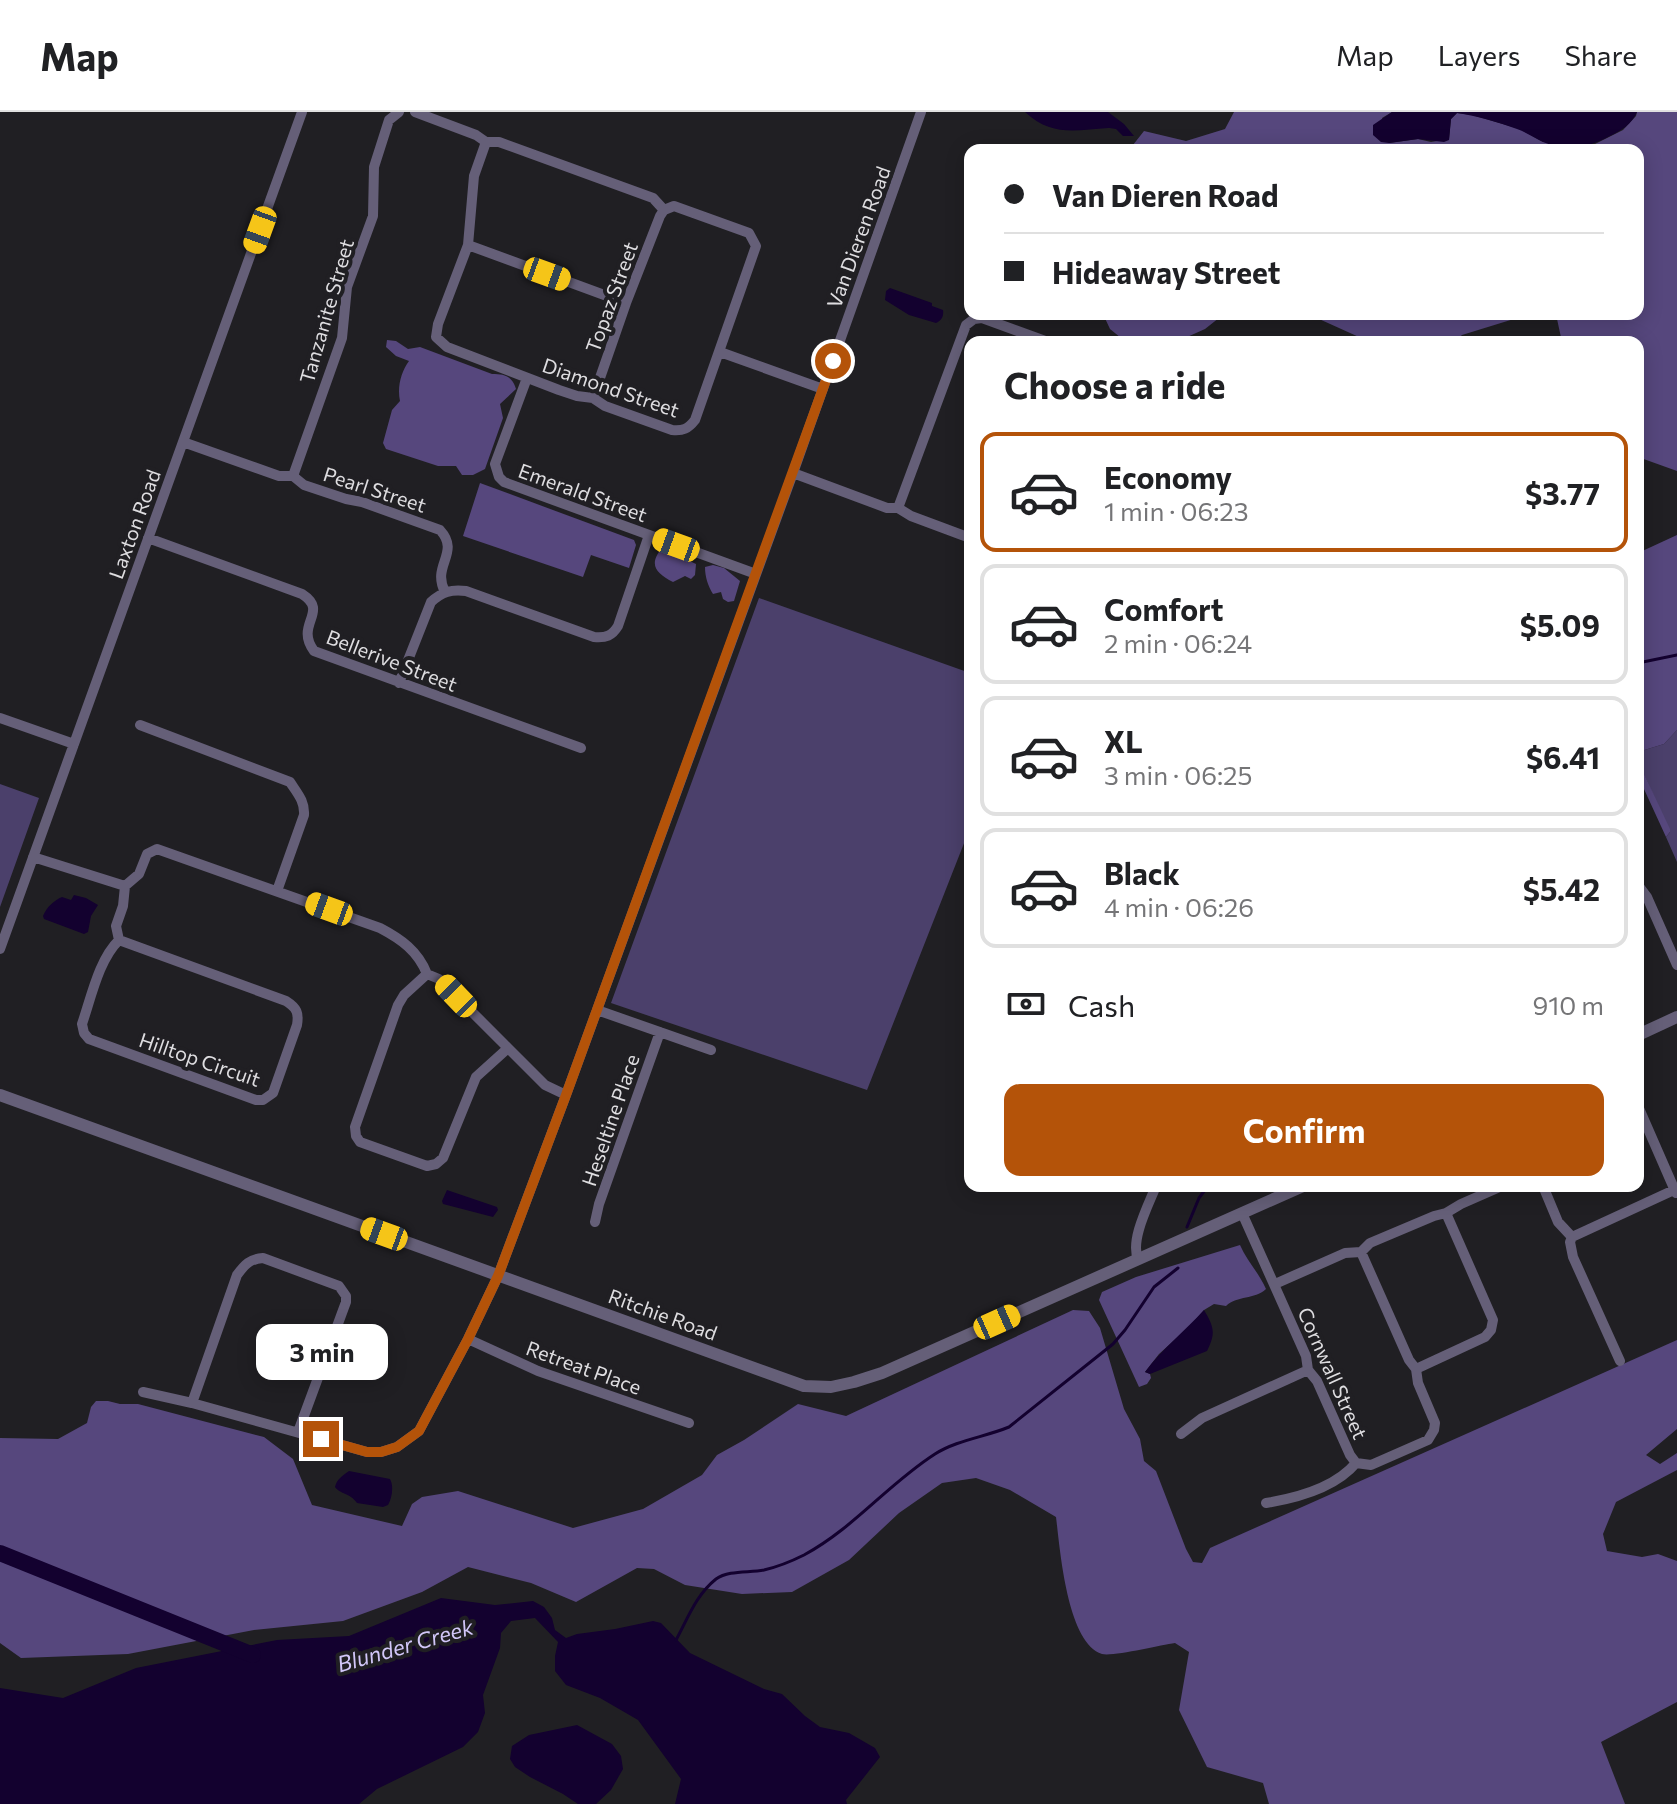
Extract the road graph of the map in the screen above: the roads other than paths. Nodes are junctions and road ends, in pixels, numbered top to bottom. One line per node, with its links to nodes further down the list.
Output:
1 (302, 112): 16 (street, Laxton Road)
2 (399, 112): 18 (street, Tanzanite Street)
3 (415, 112): 5 (street)
4 (921, 112): 14 (street, Van Dieren Road)
5 (486, 142): 6 (street); 7 (street, Diamond Street)
6 (664, 210): 8 (street, Topaz Street); 12 (street, Diamond Street)
7 (468, 245): 8 (street); 13 (street, Diamond Street)
8 (626, 303): 15 (street, Topaz Street)
9 (973, 320): 19 (street)
10 (988, 320): 11 (street)
11 (1032, 336)
12 (720, 352): 14 (street); 15 (street, Diamond Street)
13 (527, 378): 15 (street, Diamond Street); 20 (street, Emerald Street)
14 (823, 389): 17 (street, Van Dieren Road)
15 (593, 398)
16 (183, 442): 18 (street, Pearl Street); 22 (street, Laxton Road)
17 (793, 473): 19 (street); 23 (street, Van Dieren Road)
18 (293, 476): 24 (street, Pearl Street)
19 (898, 508): 21 (street)
20 (649, 535): 23 (street, Emerald Street); 24 (street)
21 (964, 536)
22 (148, 538): 25 (street, Bellerive Street); 28 (street, Laxton Road)
23 (756, 574): 38 (street, Van Dieren Road)
24 (445, 592): 25 (street)
25 (399, 683): 29 (street, Bellerive Street)
26 (0, 718): 28 (street)
27 (140, 725): 32 (street)
28 (74, 744): 30 (street, Laxton Road)
29 (581, 748)
30 (33, 857): 31 (street); 35 (street, Laxton Road)
31 (125, 886): 32 (street); 34 (street, Hilltop Circuit)
32 (277, 891): 37 (street)
33 (1644, 893): 36 (street)
34 (119, 940): 34 (street, Hilltop Circuit)
35 (0, 949)
36 (1677, 965)
37 (427, 974): 42 (street); 42 (street)
38 (597, 1010): 40 (street); 45 (street, Van Dieren Road)
39 (1677, 1017): 41 (street)
40 (660, 1032): 43 (street); 54 (street, Heseltine Place)
41 (1644, 1032)
42 (507, 1049): 45 (street)
43 (711, 1050)
44 (0, 1095): 58 (street, Ritchie Road)
45 (566, 1095): 58 (street, Van Dieren Road)
46 (1644, 1120): 51 (street)
47 (1154, 1192): 57 (street)
48 (1289, 1192): 52 (street, Ritchie Road)
49 (1488, 1192): 53 (street)
50 (1546, 1192): 55 (street)
51 (1676, 1192): 55 (street)
52 (1242, 1213): 57 (street, Ritchie Road); 59 (street, Cornwall Street)
53 (1446, 1213): 56 (street); 62 (street)
54 (595, 1222)
55 (1572, 1237): 61 (street)
56 (1361, 1252): 59 (street); 62 (street, Cornwall Street)
57 (1138, 1259): 58 (street, Ritchie Road)
58 (498, 1276): 60 (street, Van Dieren Road)
59 (1275, 1284): 63 (street, Cornwall Street)
60 (468, 1339): 66 (street, Retreat Place); 67 (street, Van Dieren Road)
61 (1620, 1361)
62 (1416, 1369): 69 (street, Cornwall Street)
63 (1308, 1370): 68 (street); 69 (street, Cornwall Street)
64 (143, 1392): 65 (street, Van Dieren Road)
65 (192, 1403): 67 (street, Van Dieren Road); 67 (street)
66 (689, 1423)
67 (298, 1432)
68 (1181, 1434)
69 (1356, 1463): 70 (street)
70 (1266, 1503)

